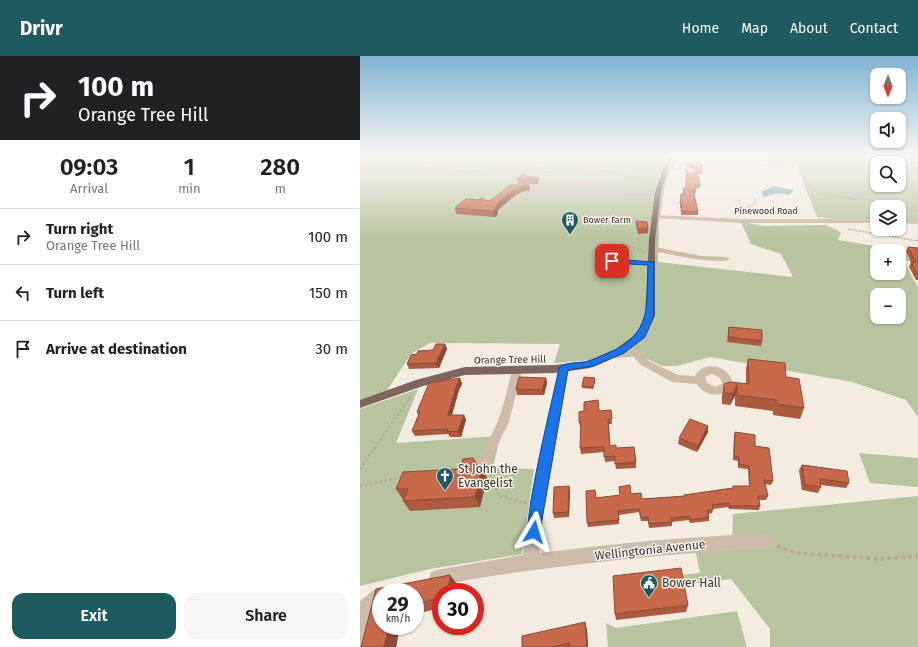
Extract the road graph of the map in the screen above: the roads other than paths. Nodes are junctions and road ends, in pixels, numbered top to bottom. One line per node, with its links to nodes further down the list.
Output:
1 (577, 184): 2 (street); 5 (street)
2 (606, 184)
3 (661, 184): 8 (main road, Orange Tree Hill)
4 (537, 187): 5 (street); 6 (street); 9 (street)
5 (562, 187): 7 (street)
6 (533, 194): 7 (street); 10 (street)
7 (559, 194): 8 (street)
8 (657, 197): 12 (main road, Orange Tree Hill)
9 (488, 204)
10 (501, 212)
11 (606, 218): 12 (street, Pinewood Road)
12 (652, 221): 13 (street, Pinewood Road); 16 (main road, Orange Tree Hill)
13 (870, 221)
14 (906, 221): 15 (street)
15 (918, 222)
16 (652, 250): 17 (street); 19 (main road, Orange Tree Hill)
17 (726, 259)
18 (601, 260): 19 (street)
19 (652, 264): 20 (main road, Orange Tree Hill)
20 (628, 345): 21 (main road, Orange Tree Hill); 23 (street)
21 (564, 368): 22 (main road, Orange Tree Hill); 27 (street)
22 (517, 370): 24 (main road, Orange Tree Hill); 25 (street)
23 (699, 380)
24 (360, 404)
25 (485, 466)
26 (765, 542): 27 (street, Wellingtonia Avenue)
27 (530, 562): 28 (street, Wellingtonia Avenue)
28 (424, 581)
29 (372, 604): 30 (street)
30 (361, 612): 31 (street)
31 (364, 647)

